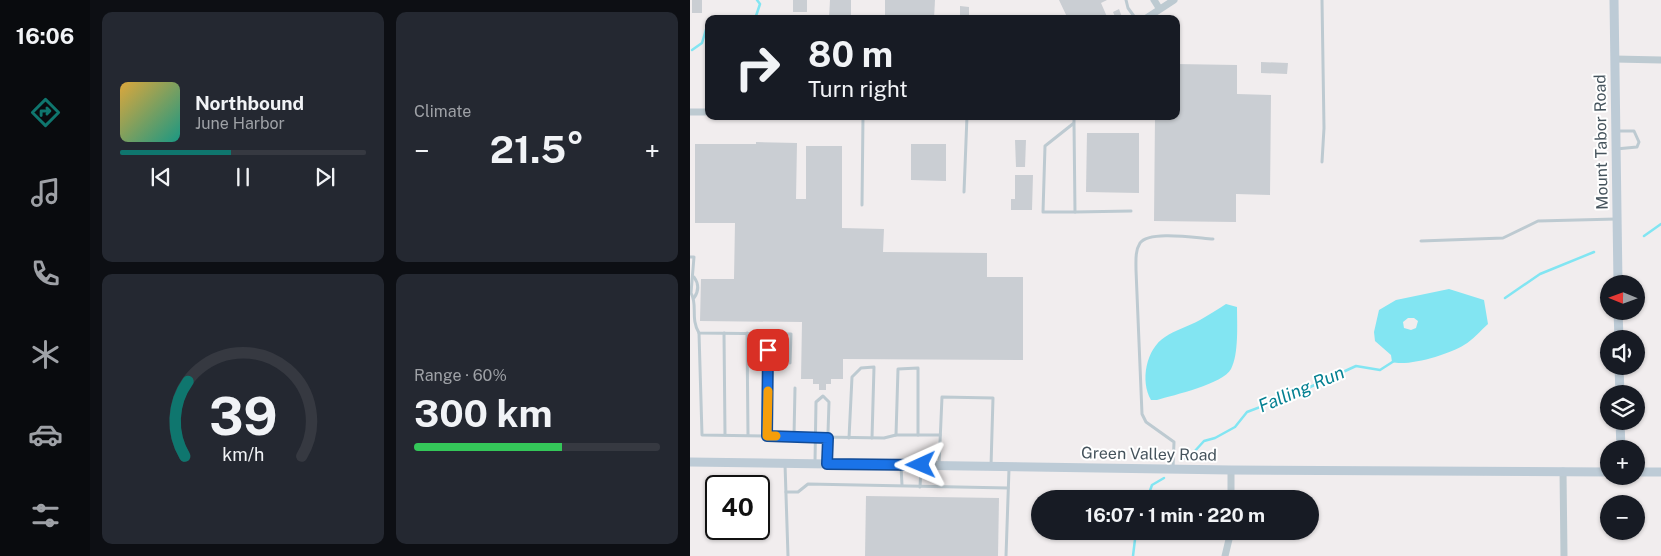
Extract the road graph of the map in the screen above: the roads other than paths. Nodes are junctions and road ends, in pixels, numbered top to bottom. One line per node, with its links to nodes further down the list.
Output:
1 (1126, 0): 7 (lane)
2 (1154, 0): 6 (street)
3 (1174, 0): 6 (street)
4 (1322, 0): 18 (lane)
5 (1614, 0): 9 (street, Mount Tabor Road)
6 (1159, 8): 8 (street)
7 (1133, 15)
8 (1150, 15)
9 (1615, 59): 10 (street); 16 (street, Mount Tabor Road)
10 (1661, 60)
11 (690, 112): 12 (street)
12 (705, 112)
13 (863, 120): 20 (lane)
14 (967, 120): 19 (lane)
15 (1074, 123): 21 (lane); 21 (lane)
16 (1616, 131): 17 (street, Mount Tabor Road); 17 (lane)
17 (1616, 149): 23 (street, Mount Tabor Road)
18 (1322, 162)
19 (964, 192)
20 (862, 204)
21 (1075, 212): 22 (lane)
22 (1131, 212)
23 (1617, 219): 25 (lane); 27 (street, Mount Tabor Road)
24 (1213, 239): 56 (lane)
25 (1421, 241)
26 (690, 257): 28 (lane)
27 (1618, 275)
28 (694, 277): 29 (lane); 29 (lane)
29 (694, 298): 30 (lane)
30 (699, 333): 31 (lane); 36 (lane)
31 (724, 333): 32 (lane); 36 (lane)
32 (747, 333): 33 (lane); 40 (lane)
33 (768, 333): 34 (lane); 41 (lane)
34 (790, 364)
35 (795, 388): 42 (lane)
36 (725, 435): 40 (lane)
37 (896, 435): 38 (lane); 38 (lane); 46 (lane)
38 (918, 435): 39 (lane)
39 (940, 435): 53 (lane); 54 (lane)
40 (748, 436): 41 (lane)
41 (767, 436): 42 (lane)
42 (794, 436): 43 (lane)
43 (815, 437): 44 (lane); 44 (lane); 49 (lane)
44 (828, 438): 45 (lane); 50 (lane)
45 (849, 438): 46 (lane); 46 (lane)
46 (872, 438)
47 (690, 462): 48 (street, Green Valley Road)
48 (785, 464): 49 (street, Green Valley Road); 66 (lane)
49 (815, 464): 50 (street, Green Valley Road)
50 (827, 464): 52 (street, Green Valley Road)
51 (921, 465): 52 (street, Green Valley Road); 53 (street, Green Valley Road); 63 (lane)
52 (901, 466): 62 (lane)
53 (939, 466): 54 (street, Green Valley Road)
54 (991, 466): 55 (street, Green Valley Road)
55 (1009, 467): 56 (street, Green Valley Road); 64 (lane)
56 (1173, 469): 57 (street, Green Valley Road)
57 (1231, 470): 58 (street, Green Valley Road); 65 (street)
58 (1563, 471): 59 (street, Green Valley Road); 71 (street)
59 (1600, 472)
60 (1645, 472): 61 (street)
61 (1661, 472)
62 (902, 485): 63 (lane); 66 (lane)
63 (920, 486): 64 (lane)
64 (1008, 488): 69 (lane)
65 (1231, 490)
66 (786, 492): 68 (lane)
67 (1229, 540): 70 (street)
68 (788, 556)
69 (1006, 556)
70 (1225, 556)
71 (1564, 556)

